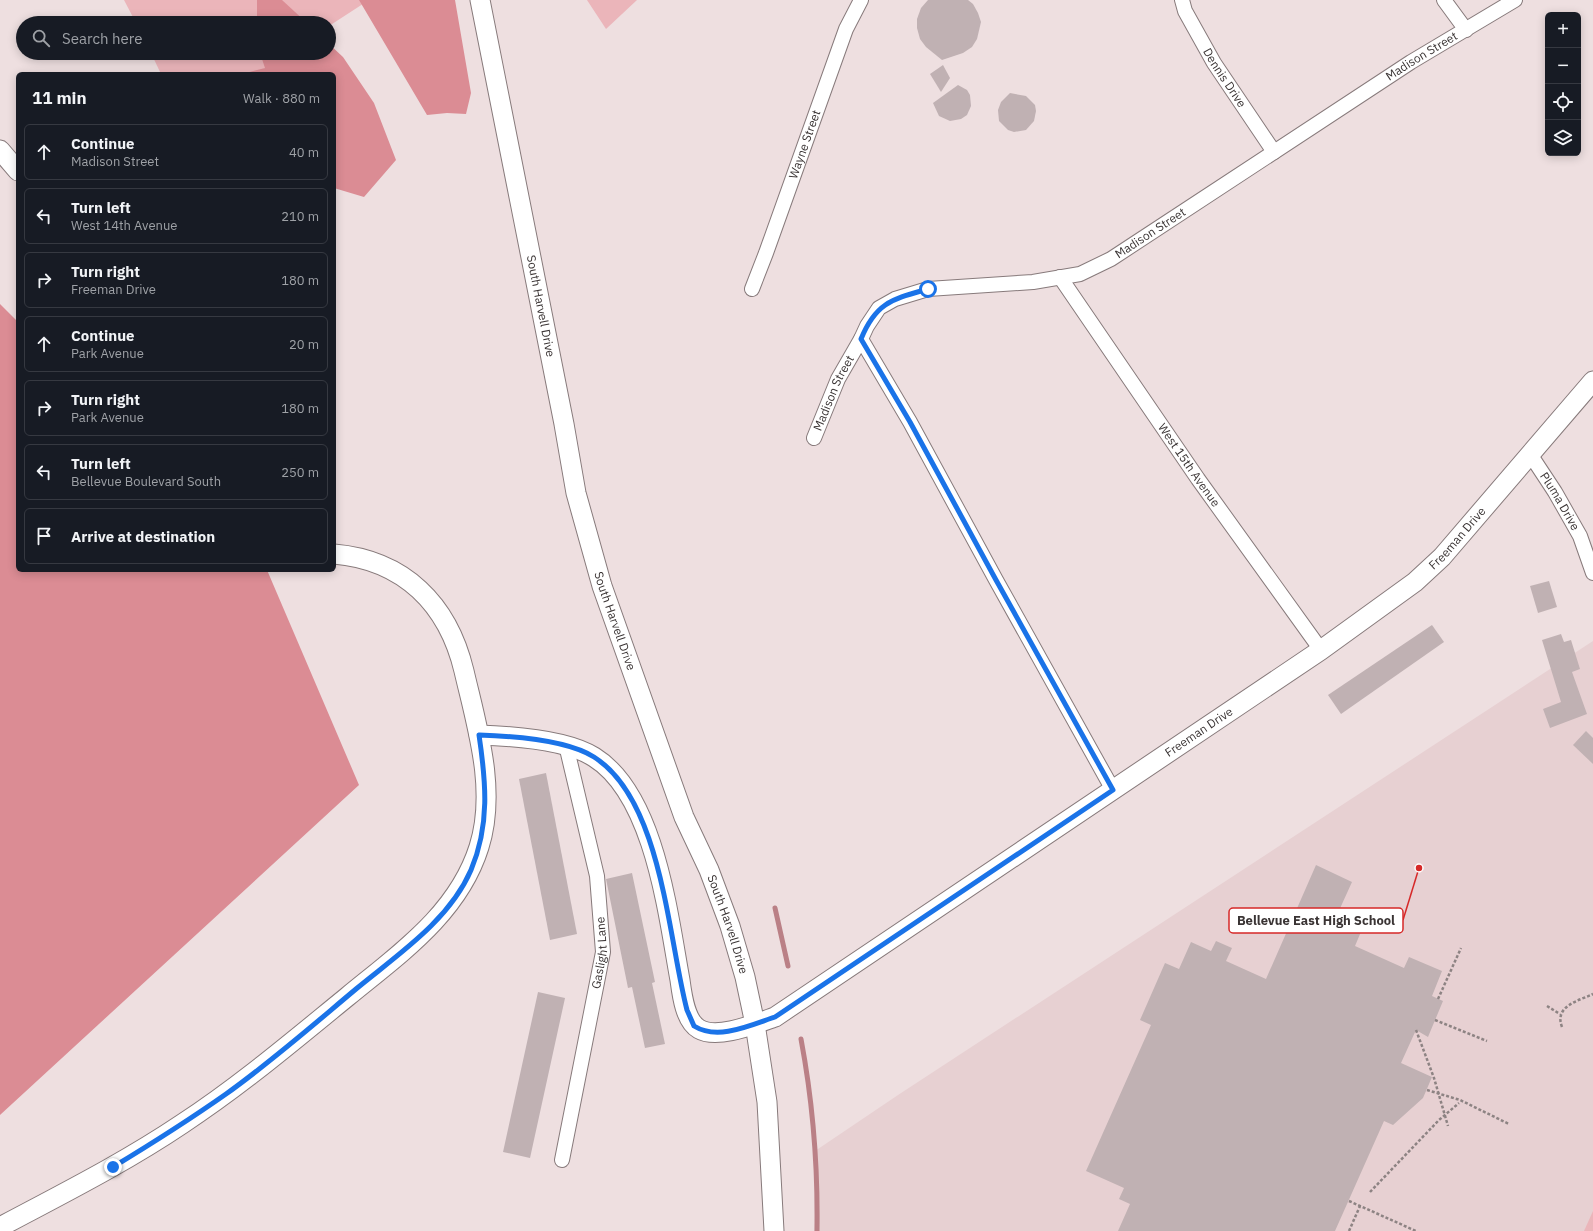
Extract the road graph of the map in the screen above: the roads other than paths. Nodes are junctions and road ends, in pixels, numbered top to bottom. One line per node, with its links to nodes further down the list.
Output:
1 (480, 0): 22 (street, South Harvell Drive)
2 (861, 0): 11 (street, Wayne Street)
3 (1182, 0): 8 (street, Dennis Drive)
4 (1444, 0): 6 (street)
5 (1515, 0): 6 (street, Madison Street)
6 (1466, 30): 8 (street, Madison Street)
7 (0, 150): 9 (street)
8 (1274, 152): 10 (street, Madison Street)
9 (16, 169)
10 (1060, 277): 12 (street, Madison Street); 18 (street, West 15th Avenue)
11 (752, 289)
12 (861, 339): 14 (street, Madison Street); 21 (street)
13 (1593, 381): 15 (street, Freeman Drive)
14 (814, 438)
15 (1530, 454): 17 (street, Pluma Drive); 18 (street, Freeman Drive)
16 (336, 554): 19 (street)
17 (1593, 573)
18 (1321, 650): 21 (street, Freeman Drive)
19 (479, 735): 20 (street); 24 (street)
20 (566, 746): 22 (street, Freeman Drive); 23 (street, Gaslight Lane)
21 (1113, 790): 22 (street, Freeman Drive)
22 (755, 1024): 25 (street, South Harvell Drive)
23 (562, 1160)
24 (0, 1227)
25 (774, 1231)

